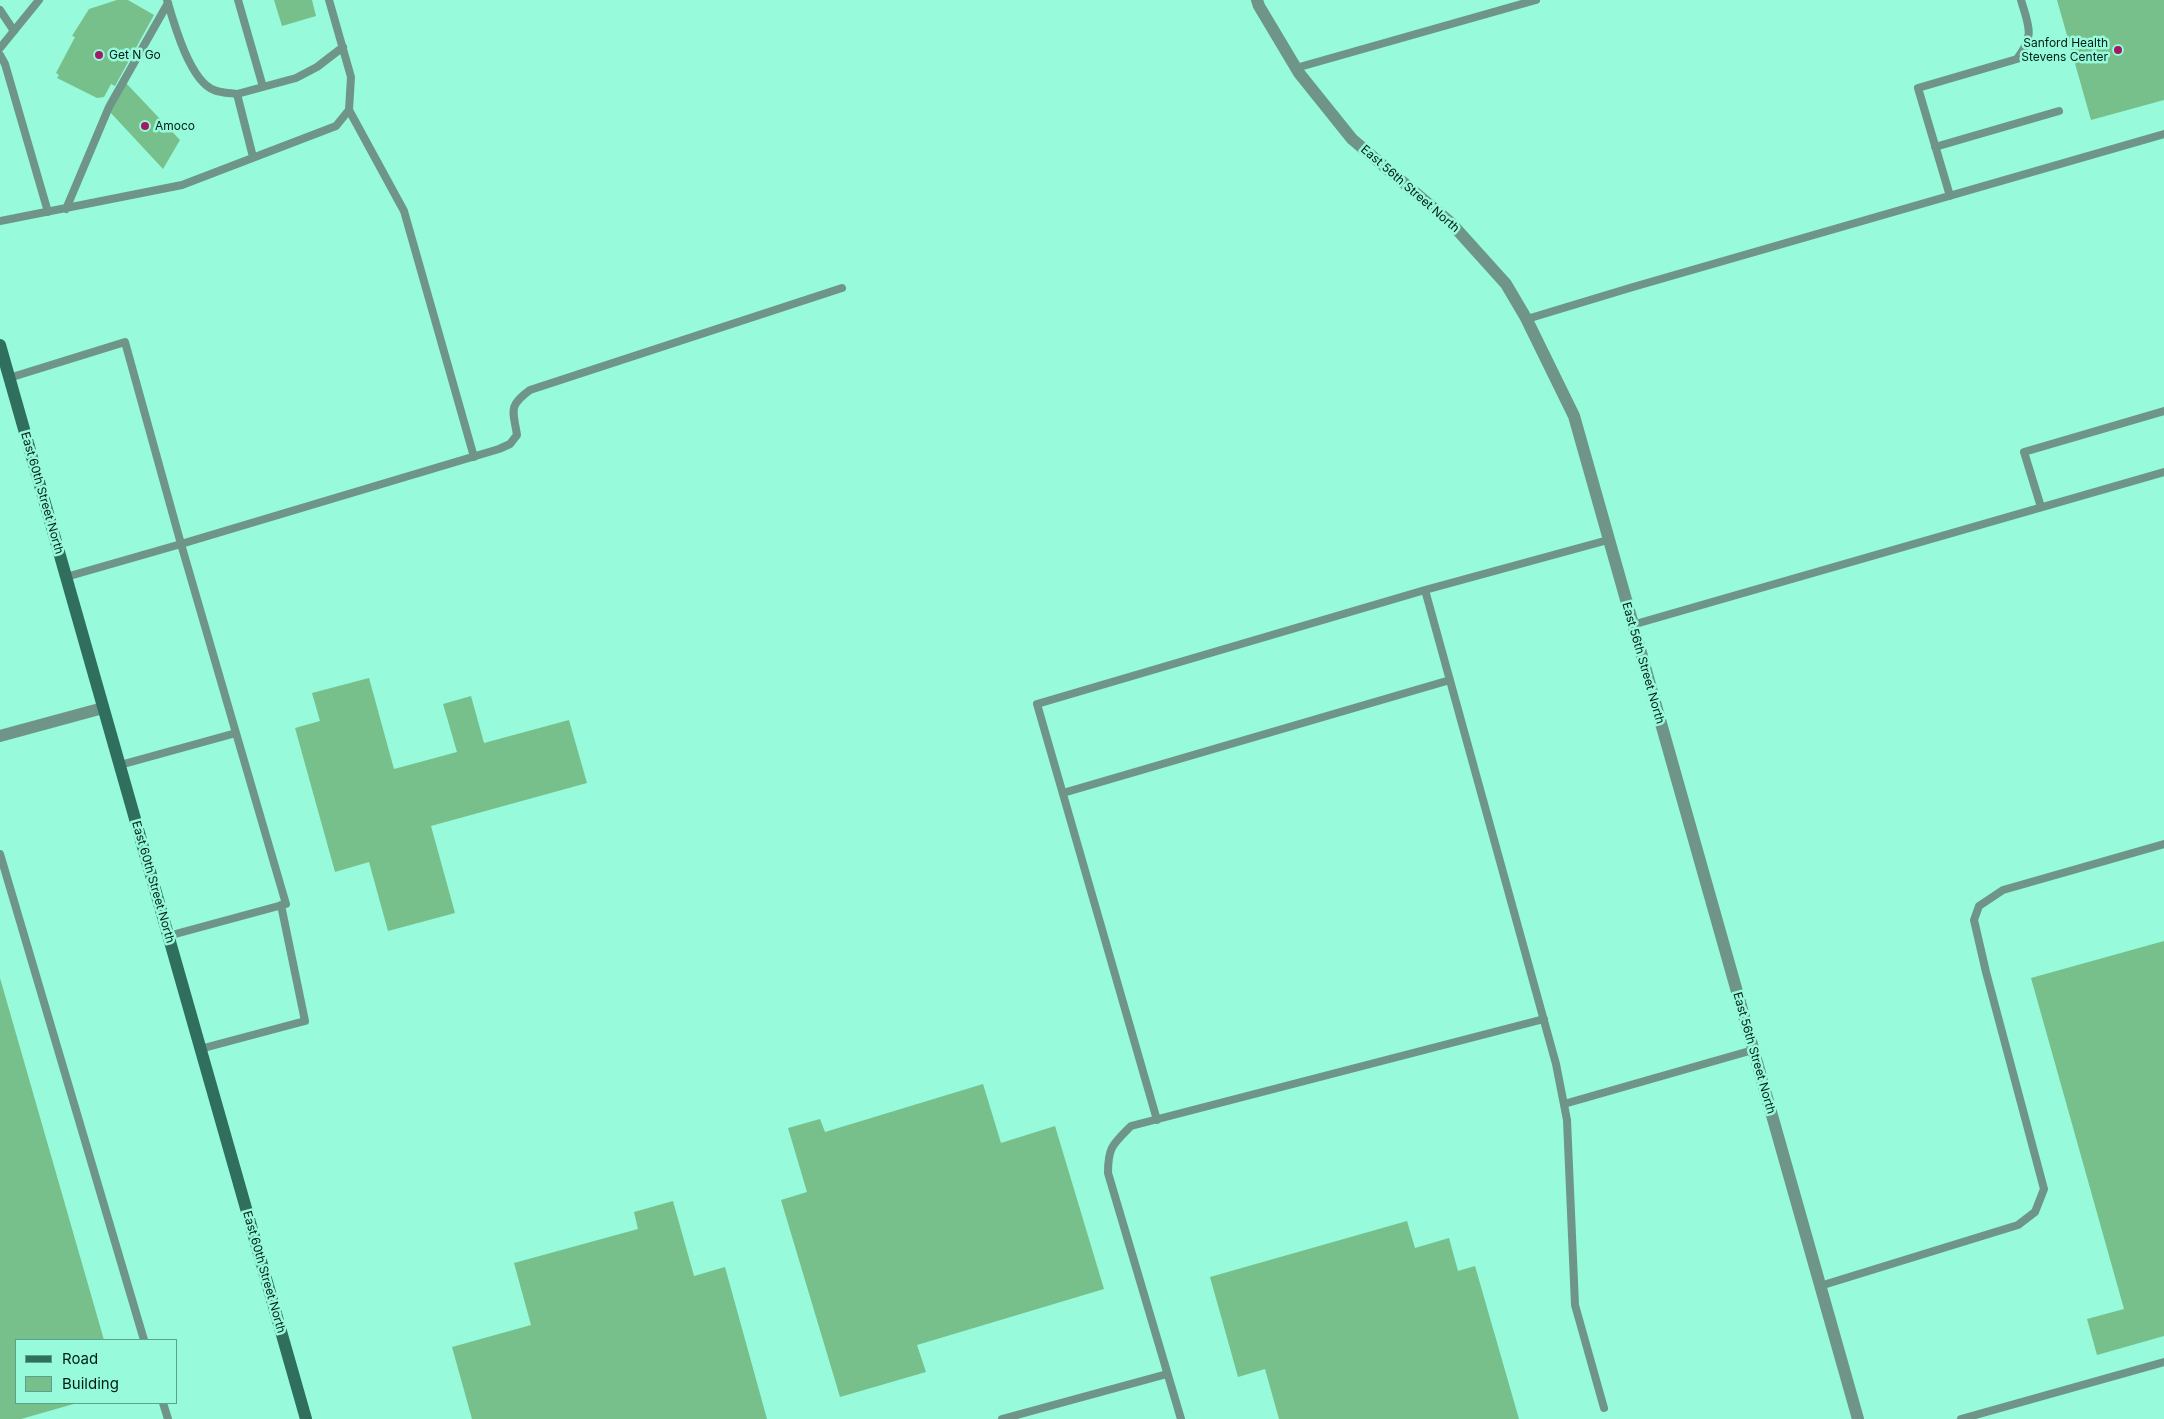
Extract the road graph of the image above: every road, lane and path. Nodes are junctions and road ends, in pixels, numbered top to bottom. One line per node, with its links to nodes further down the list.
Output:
1 (39, 0): 9 (lane)
2 (238, 0): 14 (lane)
3 (329, 0): 10 (lane)
4 (1257, 0): 13 (street, East 56th Street North)
5 (1536, 0): 13 (lane)
6 (2021, 0): 19 (lane)
7 (167, 1): 15 (lane); 22 (lane)
8 (0, 10): 9 (lane)
9 (14, 31): 11 (lane)
10 (343, 46): 14 (lane); 16 (lane)
11 (0, 48)
12 (0, 55): 23 (lane)
13 (1296, 68): 26 (street, East 56th Street North)
14 (264, 87): 15 (lane)
15 (237, 94): 20 (lane)
16 (349, 110): 20 (lane); 30 (lane)
17 (2059, 111): 19 (lane)
18 (2164, 134): 21 (lane)
19 (1936, 147): 21 (lane)
20 (253, 158): 22 (lane)
21 (1950, 196): 26 (lane)
22 (66, 208): 23 (lane)
23 (48, 212): 24 (lane)
24 (0, 221)
25 (842, 288): 30 (lane)
26 (1527, 319): 33 (street, East 56th Street North)
27 (0, 345): 28 (main road, East 60th Street North)
28 (10, 378): 34 (lane); 35 (main road, East 60th Street North)
29 (2164, 411): 32 (lane)
30 (474, 457): 34 (lane)
31 (2164, 472): 32 (lane)
32 (2040, 507): 37 (lane)
33 (1608, 540): 36 (lane); 37 (street, East 56th Street North)
34 (181, 544): 35 (lane); 40 (lane)
35 (66, 577): 39 (main road, East 60th Street North)
36 (1425, 590): 38 (lane); 43 (lane)
37 (1632, 625): 50 (street, East 56th Street North)
38 (1450, 680): 43 (lane); 48 (lane)
39 (103, 708): 41 (street); 42 (main road, East 60th Street North)
40 (236, 733): 42 (lane); 46 (lane)
41 (0, 736)
42 (120, 766): 47 (main road, East 60th Street North)
43 (1063, 793): 52 (lane)
44 (2164, 844): 53 (lane)
45 (0, 854): 54 (lane)
46 (281, 905): 47 (lane); 49 (lane)
47 (168, 936): 49 (main road, East 60th Street North)
48 (1544, 1019): 51 (lane); 52 (lane)
49 (200, 1049): 60 (main road, East 60th Street North)
50 (1753, 1050): 51 (lane); 53 (street, East 56th Street North)
51 (1564, 1104): 58 (lane)
52 (1157, 1120): 56 (lane)
53 (1820, 1286): 63 (street, East 56th Street North)
54 (144, 1339)
55 (2164, 1362): 64 (lane)
56 (1167, 1374): 61 (lane); 62 (lane)
57 (163, 1404): 59 (lane)
58 (1604, 1408)
59 (168, 1419)
60 (306, 1419)
61 (1002, 1419)
62 (1180, 1419)
63 (1858, 1419)
64 (1962, 1419)

